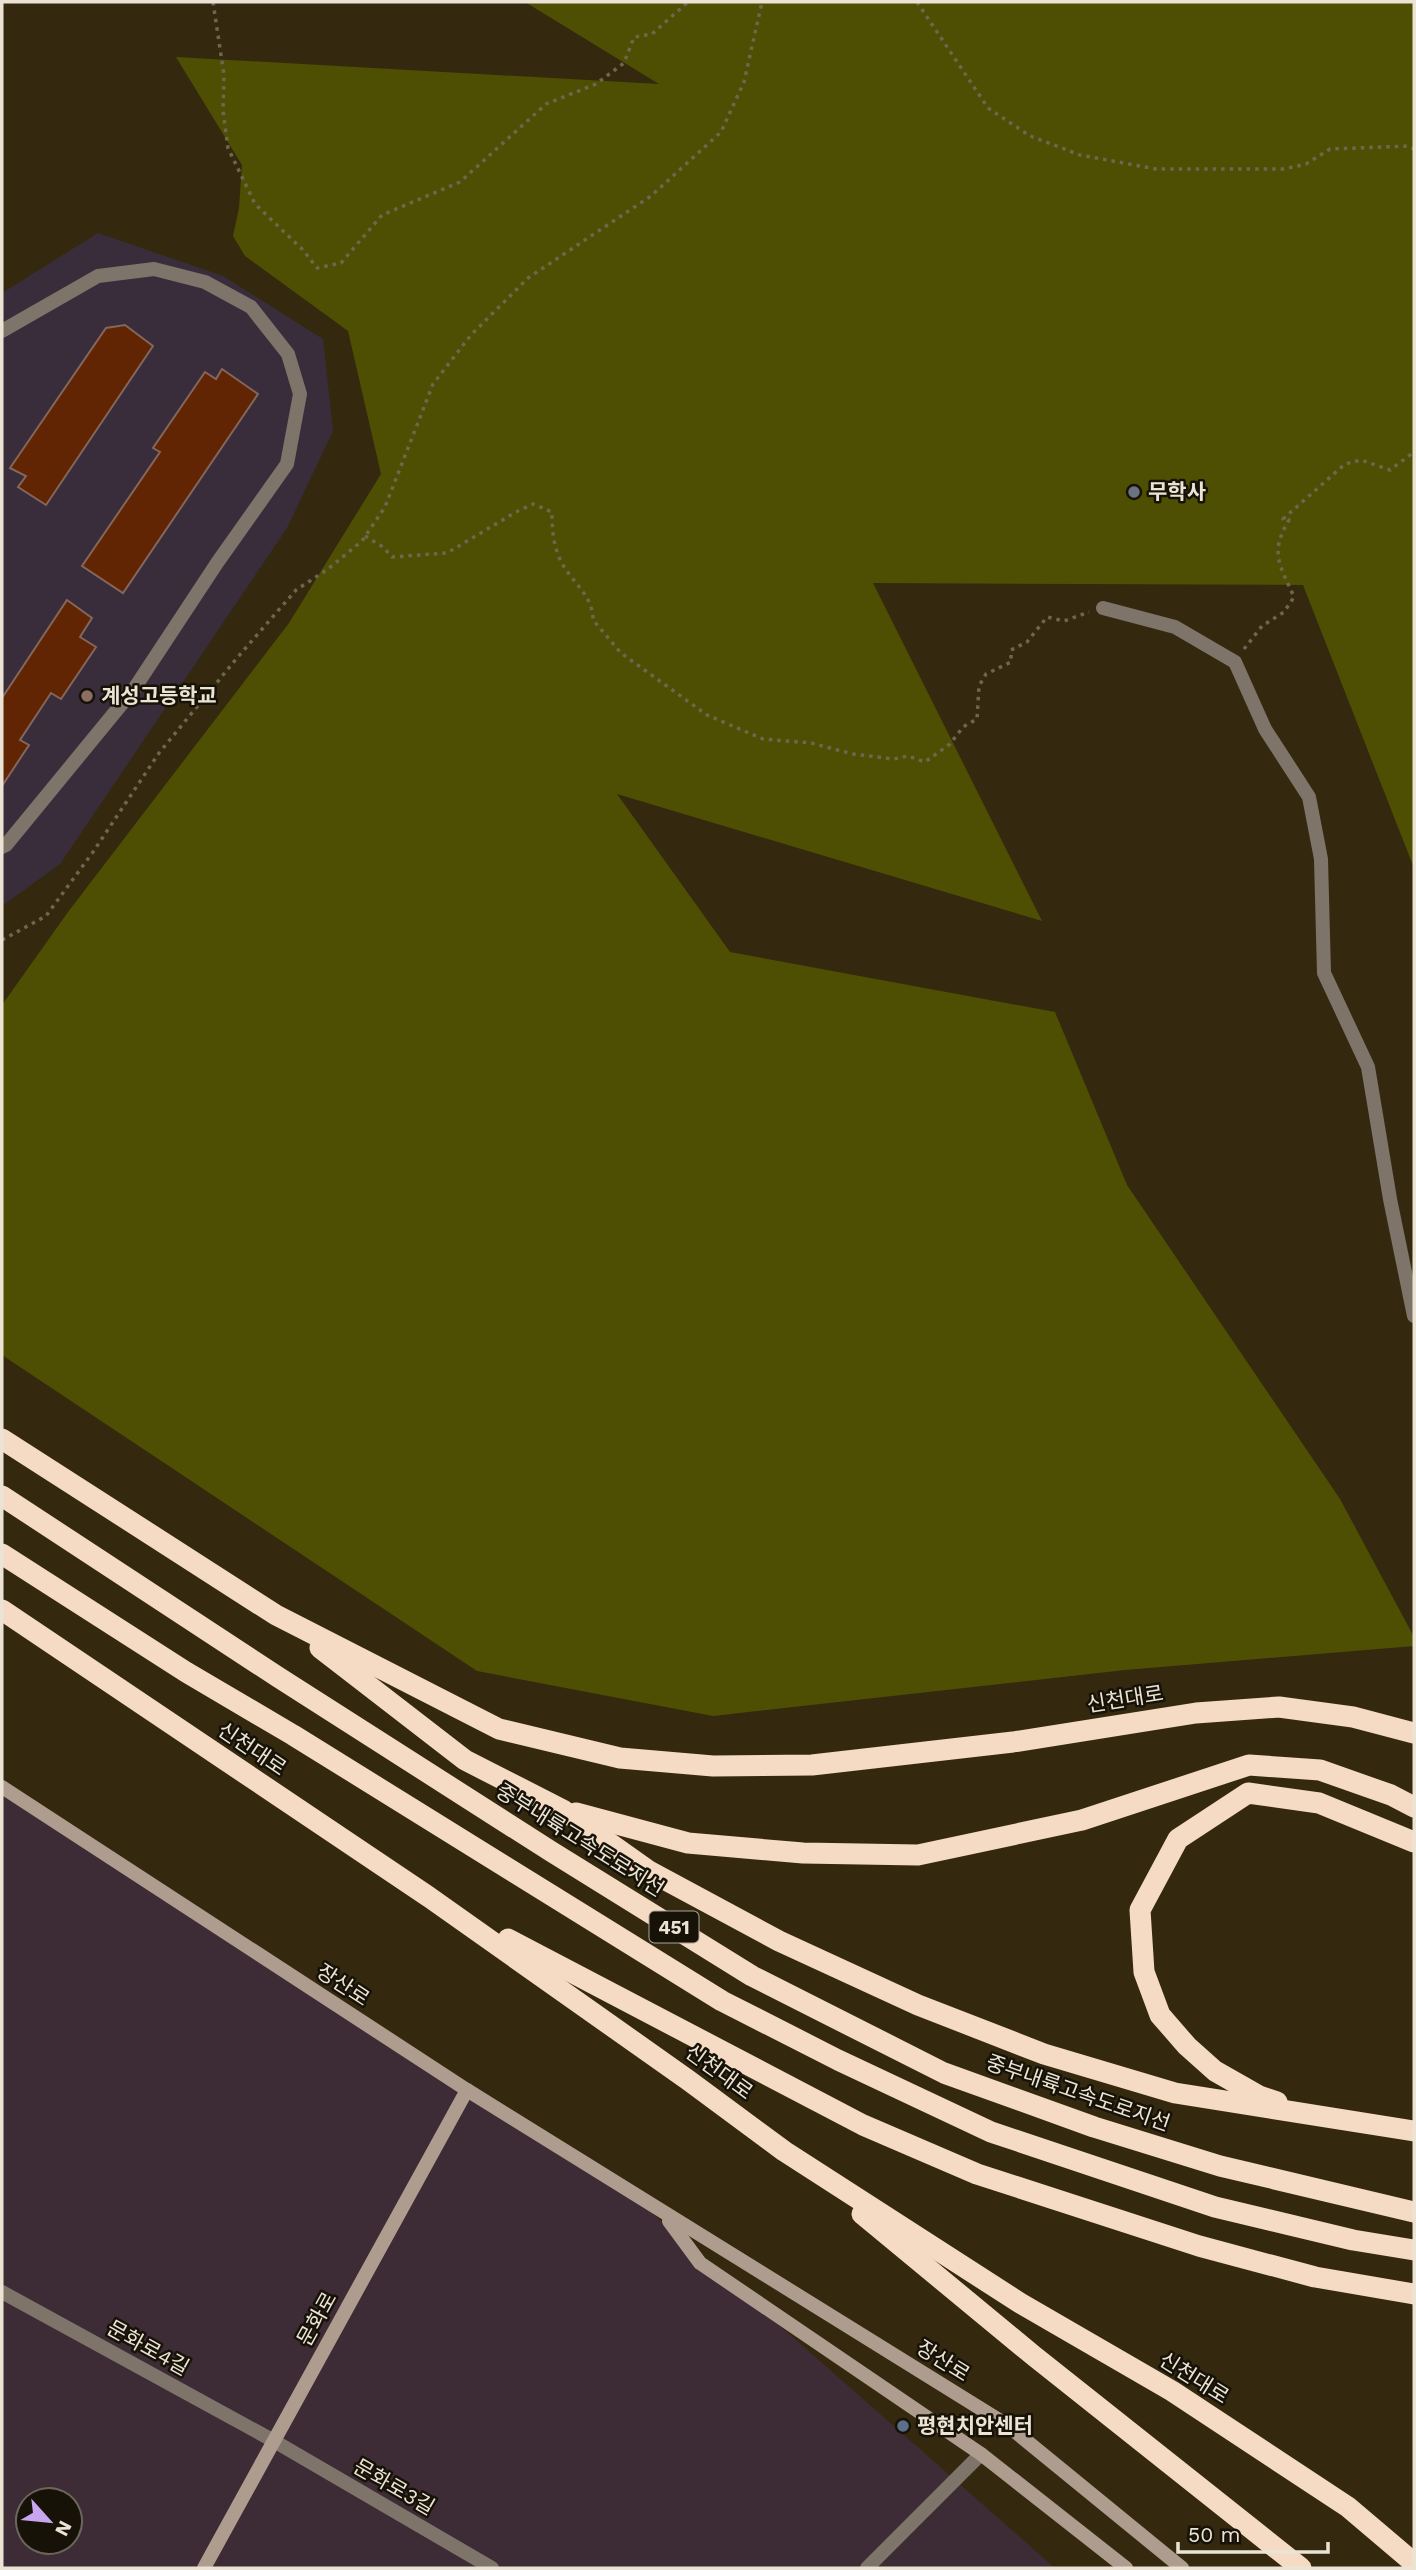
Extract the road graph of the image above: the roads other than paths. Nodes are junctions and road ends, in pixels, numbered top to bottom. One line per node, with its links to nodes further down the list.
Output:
1 (2, 331): 3 (street)
2 (1104, 608): 4 (street)
3 (2, 847)
4 (1414, 1316)
5 (2, 1439): 9 (highway, 신천대로)
6 (2, 1496): 20 (highway, 중부내륙고속도로지선 / 451)
7 (2, 1554): 22 (highway, 451)
8 (2, 1610): 15 (highway, 신천대로)
9 (276, 1615): 10 (highway, 신천대로); 13 (highway)
10 (1414, 1733)
11 (2, 1787): 16 (main road, 장산로)
12 (1414, 1807): 13 (highway)
13 (563, 1810): 17 (highway)
14 (1414, 1842): 17 (highway)
15 (429, 1896): 19 (highway, 신천대로); 24 (highway)
16 (467, 2090): 21 (main road, 장산로); 25 (main road, 문화로)
17 (1325, 2118): 18 (highway)
18 (1414, 2131)
19 (784, 2151): 27 (highway, 신천대로); 33 (highway)
20 (1414, 2212)
21 (664, 2214): 26 (main road, 장산로); 32 (main road, 장산로)
22 (1414, 2250)
23 (2, 2292): 25 (street, 문화로4길)
24 (1414, 2294)
25 (274, 2441): 28 (main road, 문화로); 29 (street, 문화로3길)
26 (981, 2454): 30 (street); 31 (main road, 장산로)
27 (1414, 2563)
28 (204, 2568)
29 (492, 2568)
30 (867, 2568)
31 (1126, 2568)
32 (1182, 2568)
33 (1301, 2568)

